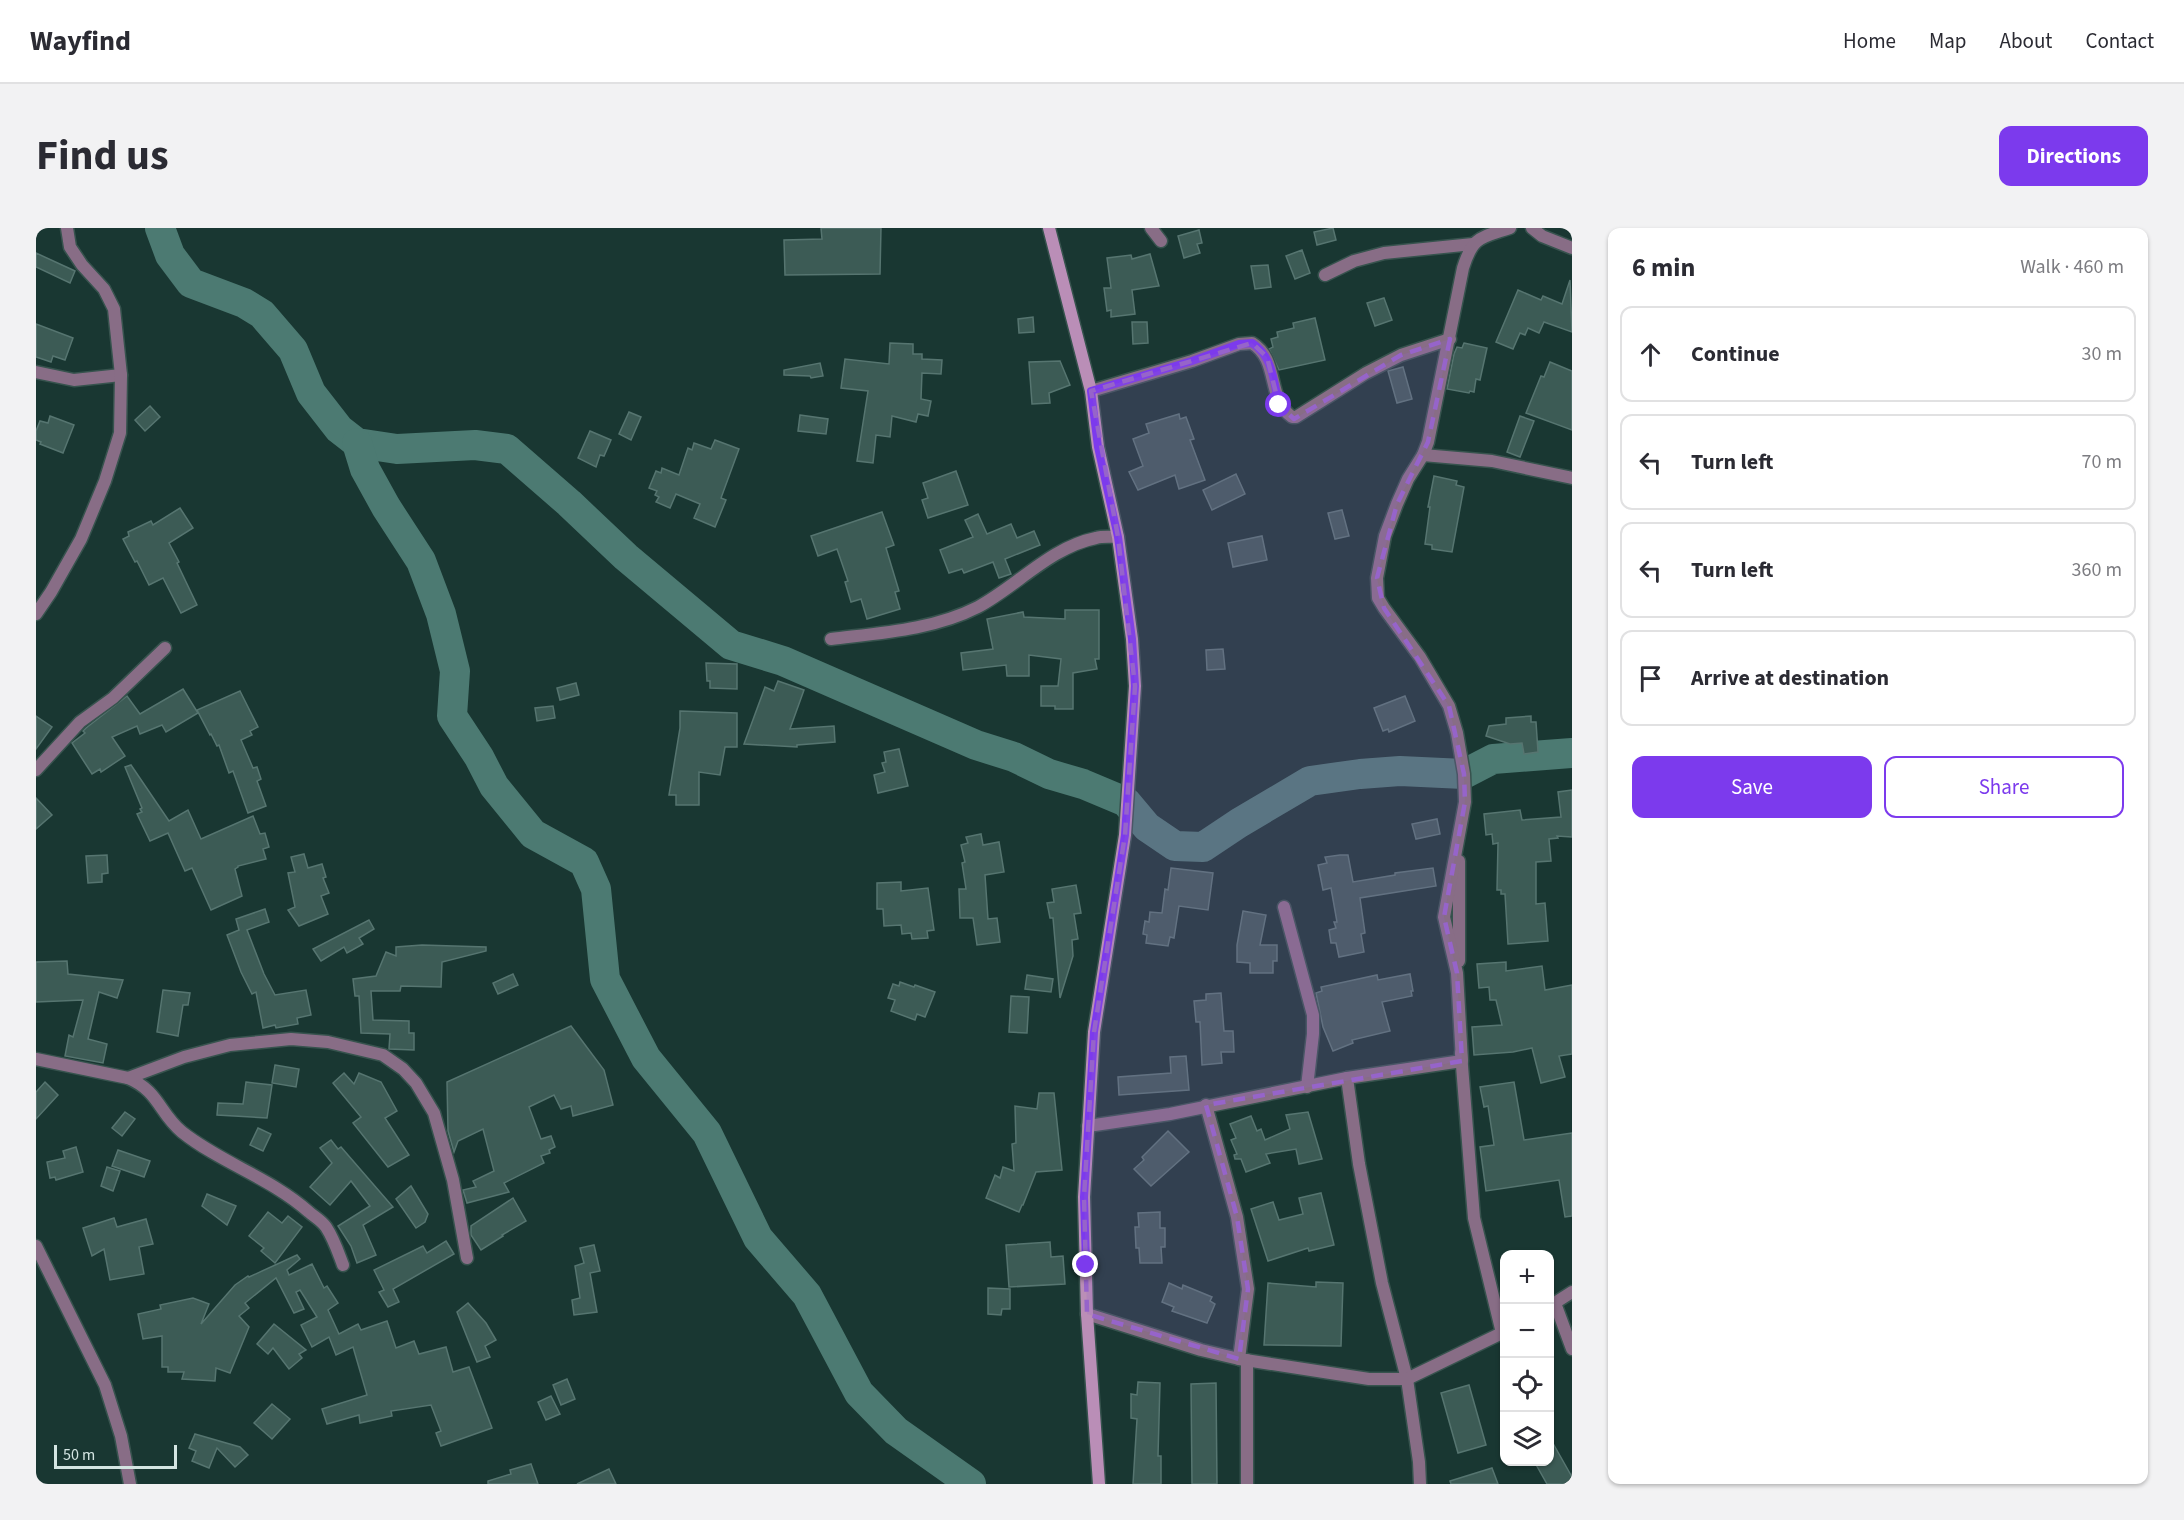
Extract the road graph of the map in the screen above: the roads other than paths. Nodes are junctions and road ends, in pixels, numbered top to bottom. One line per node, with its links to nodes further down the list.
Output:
1 (67, 228): 12 (street)
2 (1049, 228): 13 (street)
3 (1151, 228): 6 (street)
4 (1510, 228): 7 (street)
5 (1532, 228): 8 (street)
6 (1161, 241)
7 (1473, 244): 9 (street); 10 (street)
8 (1572, 248)
9 (1325, 275)
10 (1450, 339): 13 (street); 14 (street)
11 (36, 372): 12 (street)
12 (120, 375): 17 (street)
13 (1091, 391): 16 (street)
14 (1423, 455): 15 (street); 23 (street)
15 (1572, 478)
16 (1118, 537): 18 (street); 28 (street)
17 (36, 614)
18 (831, 639)
19 (165, 648): 20 (street)
20 (36, 770)
21 (1284, 907): 26 (street)
22 (36, 1059): 24 (street)
23 (1462, 1061): 25 (street); 36 (street)
24 (128, 1078): 30 (street); 31 (street)
25 (1347, 1078): 26 (street); 40 (street)
26 (1307, 1087): 27 (street)
27 (1206, 1105): 28 (street); 39 (street)
28 (1088, 1126): 35 (street)
29 (36, 1246): 41 (street)
30 (466, 1258)
31 (343, 1265)
32 (1572, 1292): 33 (street)
33 (1554, 1303)
34 (1554, 1308): 38 (street)
35 (1087, 1314): 39 (street); 42 (street)
36 (1500, 1321)
37 (1500, 1334): 40 (street)
38 (1572, 1349)
39 (1243, 1360): 40 (street); 43 (street)
40 (1407, 1379): 44 (street)
41 (130, 1484)
42 (1099, 1484)
43 (1247, 1484)
44 (1420, 1484)

